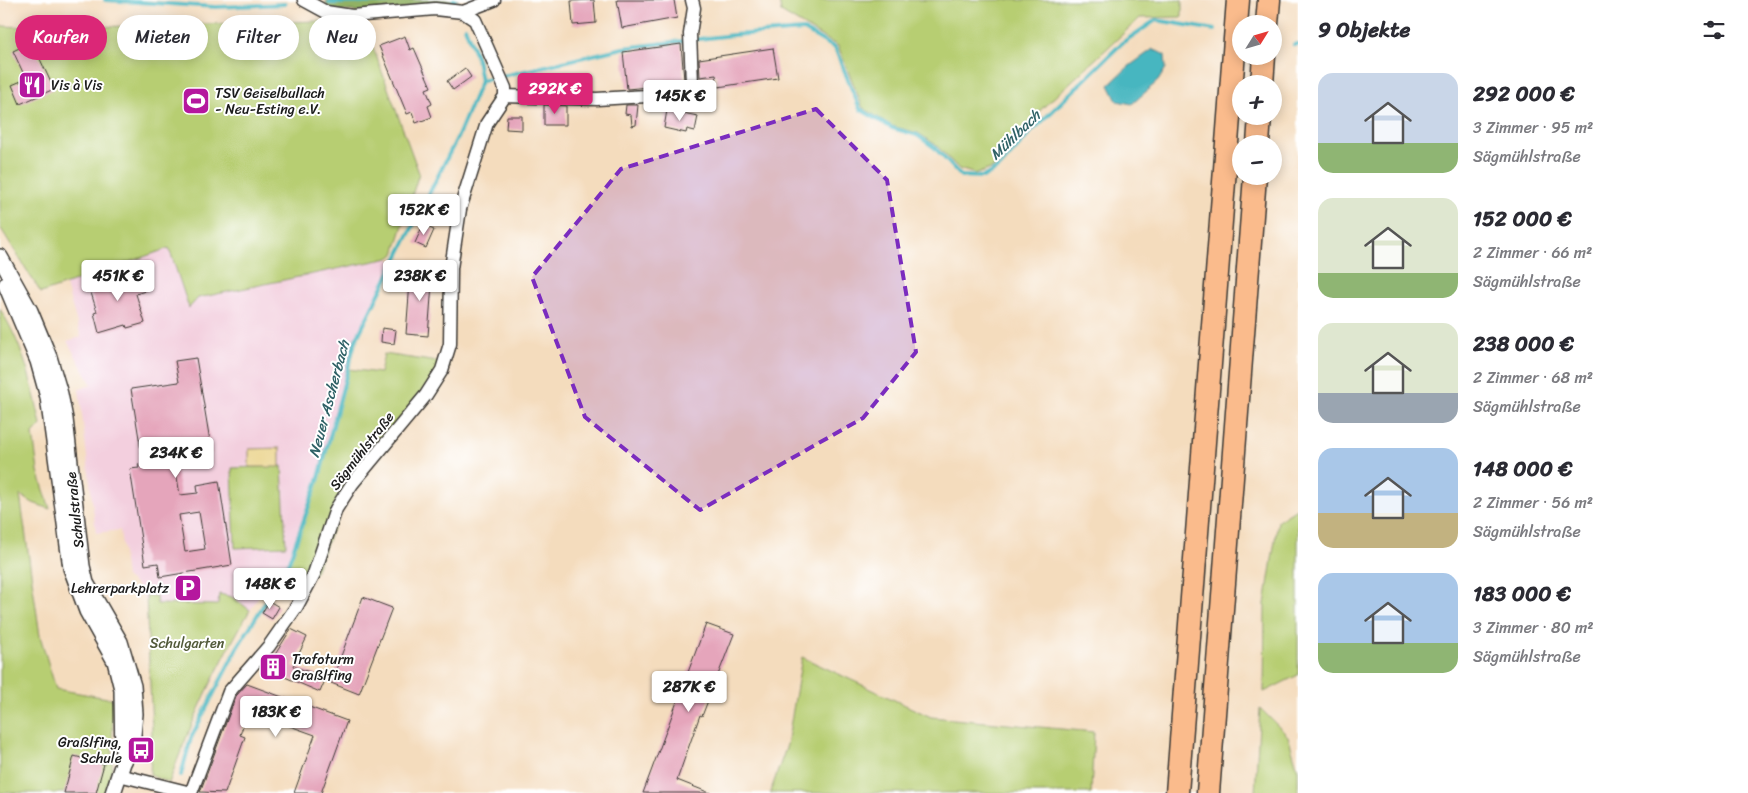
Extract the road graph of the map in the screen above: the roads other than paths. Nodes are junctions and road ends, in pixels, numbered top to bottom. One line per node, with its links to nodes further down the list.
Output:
1 (304, 0): 6 (street)
2 (494, 0): 6 (street)
3 (692, 0): 8 (street)
4 (1238, 0): 15 (highway)
5 (1269, 0): 7 (highway)
6 (463, 12): 8 (street)
7 (1268, 15)
8 (505, 92): 13 (street, Sägmühlstraße)
9 (1254, 185): 16 (highway)
10 (0, 257): 12 (street, Schulstraße)
11 (0, 272): 12 (street, Schulstraße)
12 (121, 769): 13 (street, Sägmühlstraße); 14 (street, Schulstraße)
13 (179, 791)
14 (113, 793)
15 (1177, 793)
16 (1208, 793)

